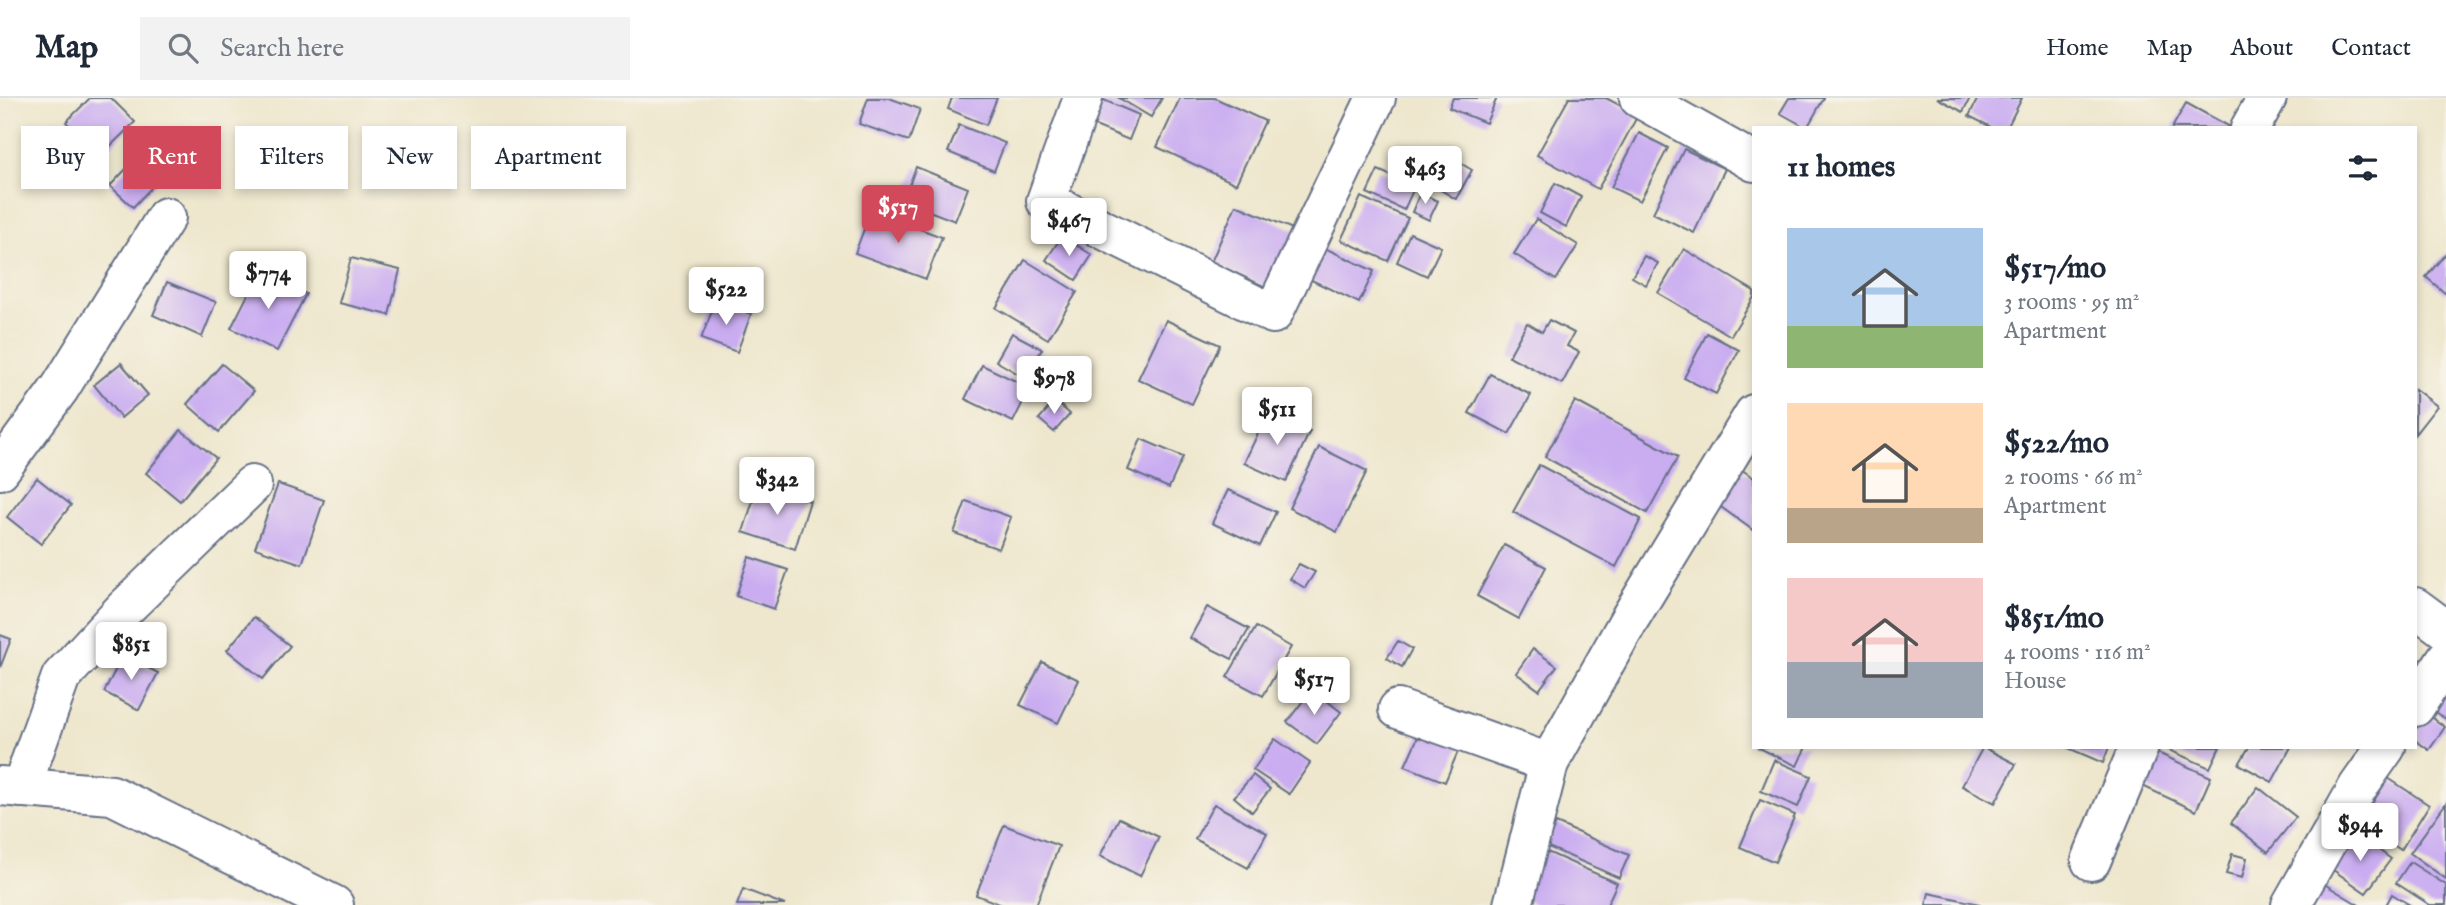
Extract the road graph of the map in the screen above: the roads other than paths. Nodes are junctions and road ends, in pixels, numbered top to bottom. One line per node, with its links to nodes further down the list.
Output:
1 (1083, 98): 2 (street)
2 (1376, 98)
3 (1639, 98): 6 (street)
4 (2267, 98): 5 (street)
5 (2251, 126)
6 (1752, 161)
7 (166, 217): 9 (street)
8 (1752, 417): 18 (street)
9 (0, 470)
10 (252, 485): 19 (street)
11 (2417, 608): 12 (street)
12 (2446, 630)
13 (2446, 659): 14 (street)
14 (2417, 704)
15 (1398, 709): 18 (street)
16 (2138, 749): 20 (street)
17 (2385, 749): 23 (street)
18 (1549, 763): 22 (street)
19 (11, 787): 21 (street)
20 (2091, 862)
21 (334, 905)
22 (1513, 905)
23 (2291, 905)

